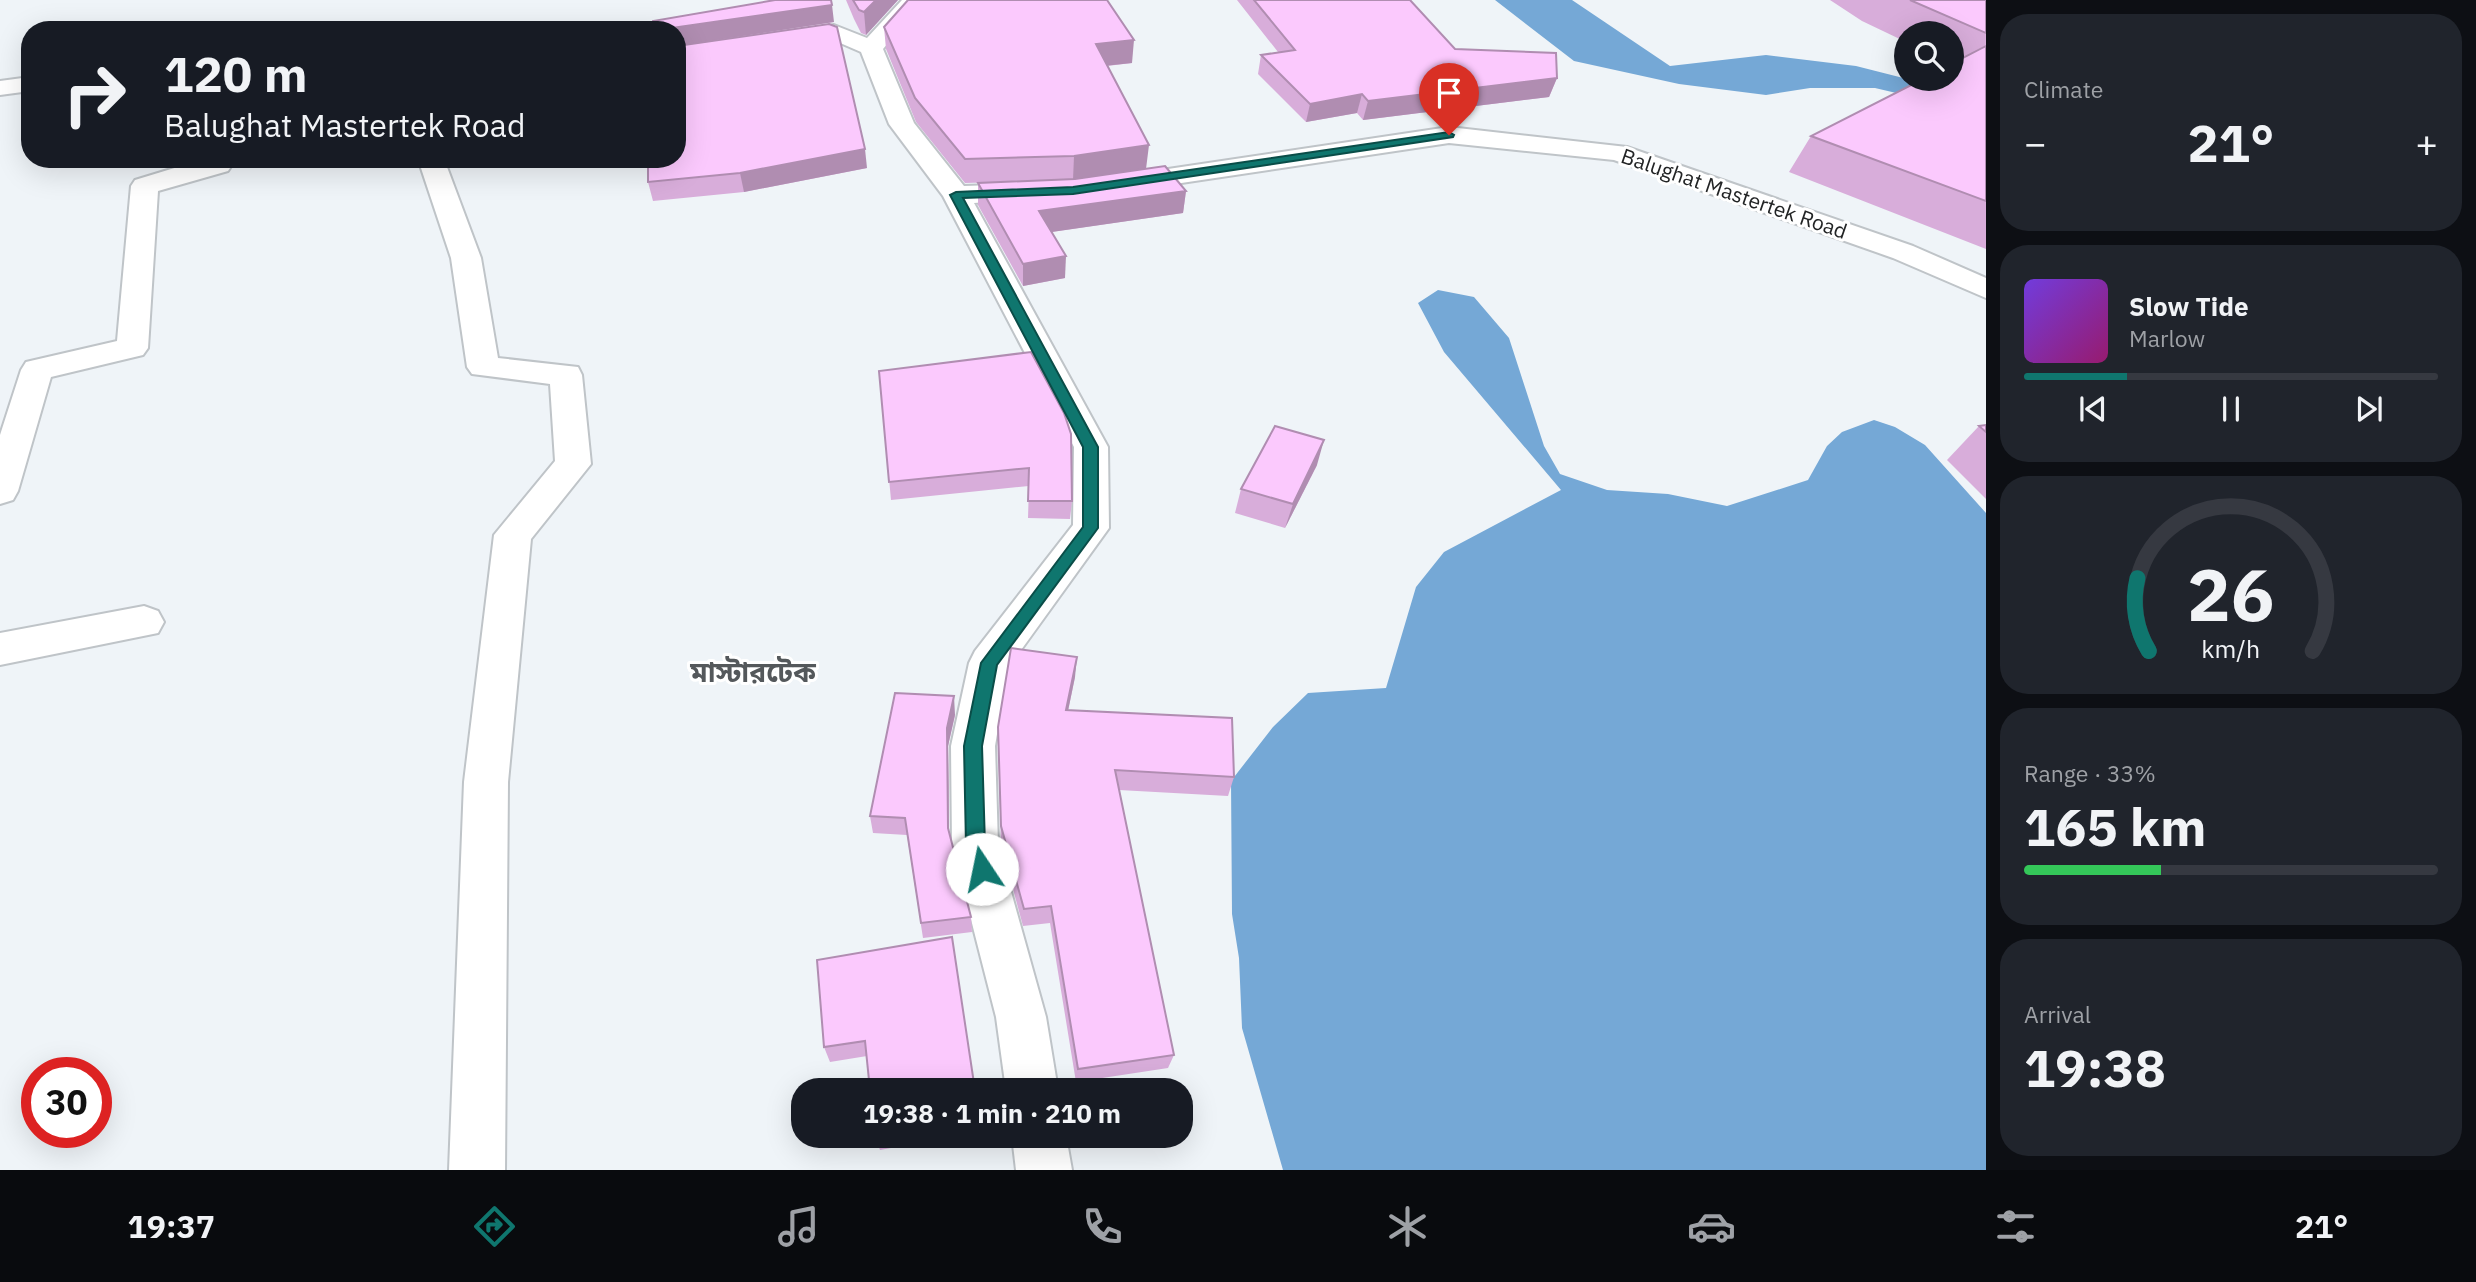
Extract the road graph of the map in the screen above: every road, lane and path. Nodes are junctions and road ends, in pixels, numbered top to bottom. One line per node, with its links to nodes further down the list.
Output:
1 (914, 0): 3 (street)
2 (768, 41): 3 (street)
3 (872, 48): 10 (street)
4 (21, 85): 5 (street)
5 (0, 88)
6 (203, 168): 12 (street)
7 (434, 168): 17 (street)
8 (1100, 187): 11 (street, Balughat Mastertek Road)
9 (1060, 191): 10 (street)
10 (956, 195): 15 (street)
11 (1986, 289)
12 (0, 491)
13 (144, 622): 14 (street)
14 (0, 649)
15 (1030, 1078)
16 (1041, 1148): 18 (street)
17 (477, 1170)
18 (1044, 1170)

